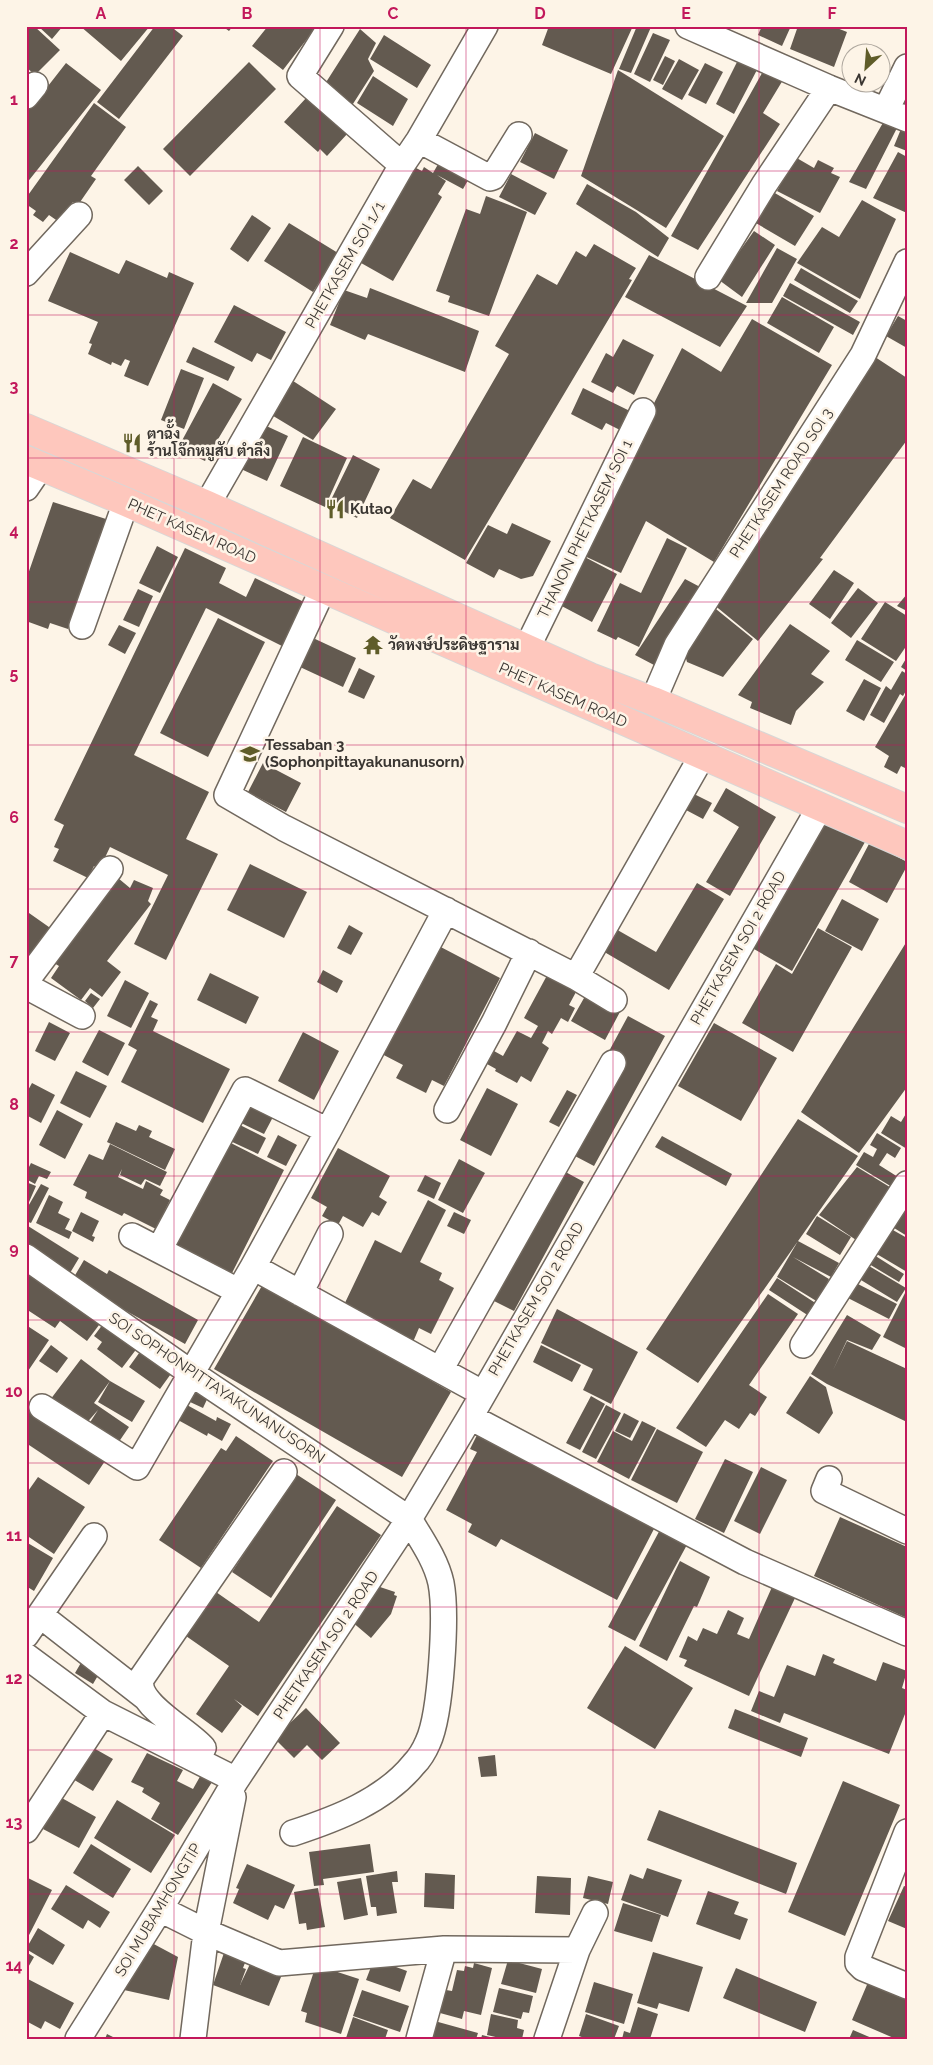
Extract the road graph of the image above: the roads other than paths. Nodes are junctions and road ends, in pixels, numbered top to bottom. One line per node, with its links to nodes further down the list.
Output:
1 (331, 26): 9 (street)
2 (485, 26): 8 (street, PHETKASEM SOI 1/1)
3 (688, 26): 5 (street)
4 (907, 67): 6 (street)
5 (829, 88): 6 (street); 13 (street)
6 (896, 114)
7 (519, 135): 8 (street)
8 (419, 140): 9 (street, PHETKASEM SOI 1/1)
9 (402, 165): 19 (street, PHETKASEM SOI 1/1)
10 (79, 215): 12 (street)
11 (907, 262): 25 (street, PHETKASEM ROAD SOI 3)
12 (26, 273)
13 (708, 277)
14 (643, 411): 22 (street, THANON PHETKASEM SOI 1)
15 (26, 428): 17 (main road, PHET KASEM ROAD)
16 (31, 471): 18 (main road, PHET KASEM ROAD)
17 (137, 476): 18 (main road); 19 (main road, PHET KASEM ROAD)
18 (126, 502): 20 (main road, PHET KASEM ROAD); 21 (street)
19 (207, 505): 22 (main road, PHET KASEM ROAD)
20 (323, 589): 24 (main road, PHET KASEM ROAD); 31 (street)
21 (82, 626)
22 (527, 648): 23 (main road, PHET KASEM ROAD)
23 (590, 677): 24 (main road); 25 (main road, PHET KASEM ROAD)
24 (575, 700): 26 (main road, PHET KASEM ROAD)
25 (652, 701): 28 (main road, PHET KASEM ROAD)
26 (702, 756): 27 (main road, PHET KASEM ROAD); 33 (street)
27 (820, 807): 29 (main road, PHET KASEM ROAD); 52 (street, PHETKASEM SOI 2 ROAD)
28 (907, 809)
29 (907, 845)
30 (110, 869): 34 (street)
31 (446, 910): 32 (street); 40 (street)
32 (529, 952): 33 (street); 39 (street)
33 (576, 977): 36 (street)
34 (26, 981)
35 (26, 986): 37 (street)
36 (614, 1000)
37 (82, 1016)
38 (613, 1063): 50 (street)
39 (446, 1110)
40 (328, 1132): 44 (street); 46 (street)
41 (907, 1184): 49 (street)
42 (330, 1234): 48 (street)
43 (132, 1236): 44 (street)
44 (159, 1250): 47 (street)
45 (26, 1257): 51 (street, SOI SOPHONPITTAYAKUNANUSORN)
46 (253, 1267): 47 (street); 48 (street)
47 (238, 1292): 51 (street)
48 (300, 1293): 50 (street)
49 (803, 1345)
50 (440, 1370): 52 (street)
51 (191, 1373): 53 (street); 57 (street, SOI SOPHONPITTAYAKUNANUSORN)
52 (482, 1394): 54 (street, PHETKASEM SOI 2 ROAD)
53 (42, 1407)
54 (470, 1417): 57 (street, PHETKASEM SOI 2 ROAD); 61 (street)
55 (284, 1472): 64 (street)
56 (829, 1479): 58 (street)
57 (409, 1519): 67 (street, PHETKASEM SOI 2 ROAD); 70 (street)
58 (907, 1531)
59 (94, 1536): 60 (street)
60 (40, 1614): 62 (street); 64 (street)
61 (907, 1633)
62 (26, 1635)
63 (26, 1656): 65 (street)
64 (145, 1697): 66 (street)
65 (103, 1713): 66 (street); 68 (street)
66 (197, 1760): 67 (street)
67 (236, 1780): 71 (street, SOI MUBAMHONGTIP); 73 (street)
68 (26, 1830)
69 (907, 1832): 76 (street)
70 (293, 1833)
71 (160, 1909): 73 (street); 77 (street, SOI MUBAMHONGTIP)
72 (595, 1913): 75 (street)
73 (206, 1932): 74 (street); 78 (street)
74 (444, 1949): 75 (street); 79 (street)
75 (577, 1950): 80 (street)
76 (907, 1986)
77 (78, 2039)
78 (193, 2039)
79 (419, 2039)
80 (548, 2039)

